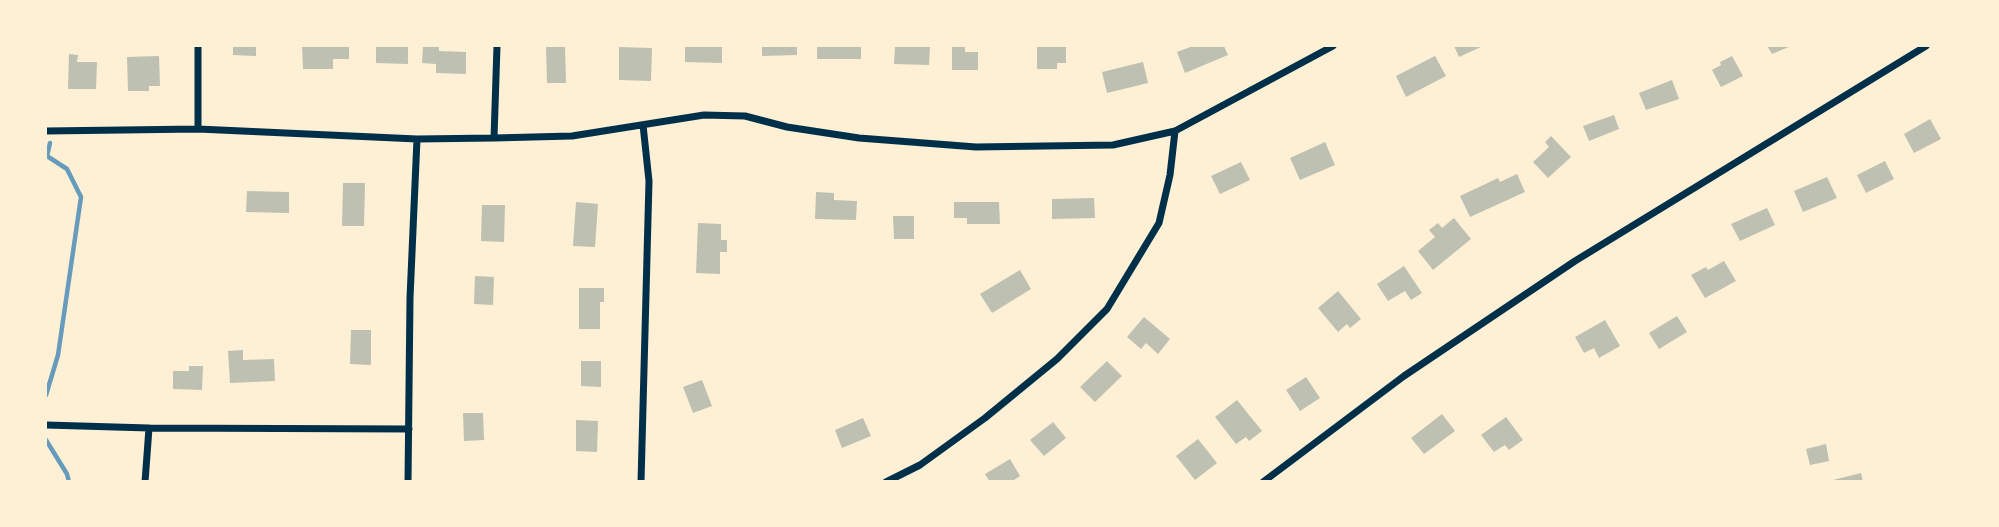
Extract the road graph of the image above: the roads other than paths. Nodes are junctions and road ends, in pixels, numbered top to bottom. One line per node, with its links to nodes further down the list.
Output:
1 (198, 46): 6 (street)
2 (497, 46): 9 (street)
3 (1333, 46): 8 (street)
4 (1926, 46): 18 (street)
5 (643, 125): 8 (street); 9 (street); 16 (street)
6 (198, 129): 7 (street); 10 (street)
7 (46, 131)
8 (1175, 131): 17 (street)
9 (494, 138): 10 (street)
10 (417, 139): 13 (street)
11 (46, 425): 12 (street)
12 (149, 428): 13 (street); 14 (street)
13 (409, 429): 15 (street)
14 (145, 481)
15 (408, 481)
16 (641, 481)
17 (887, 481)
18 (1263, 481)

